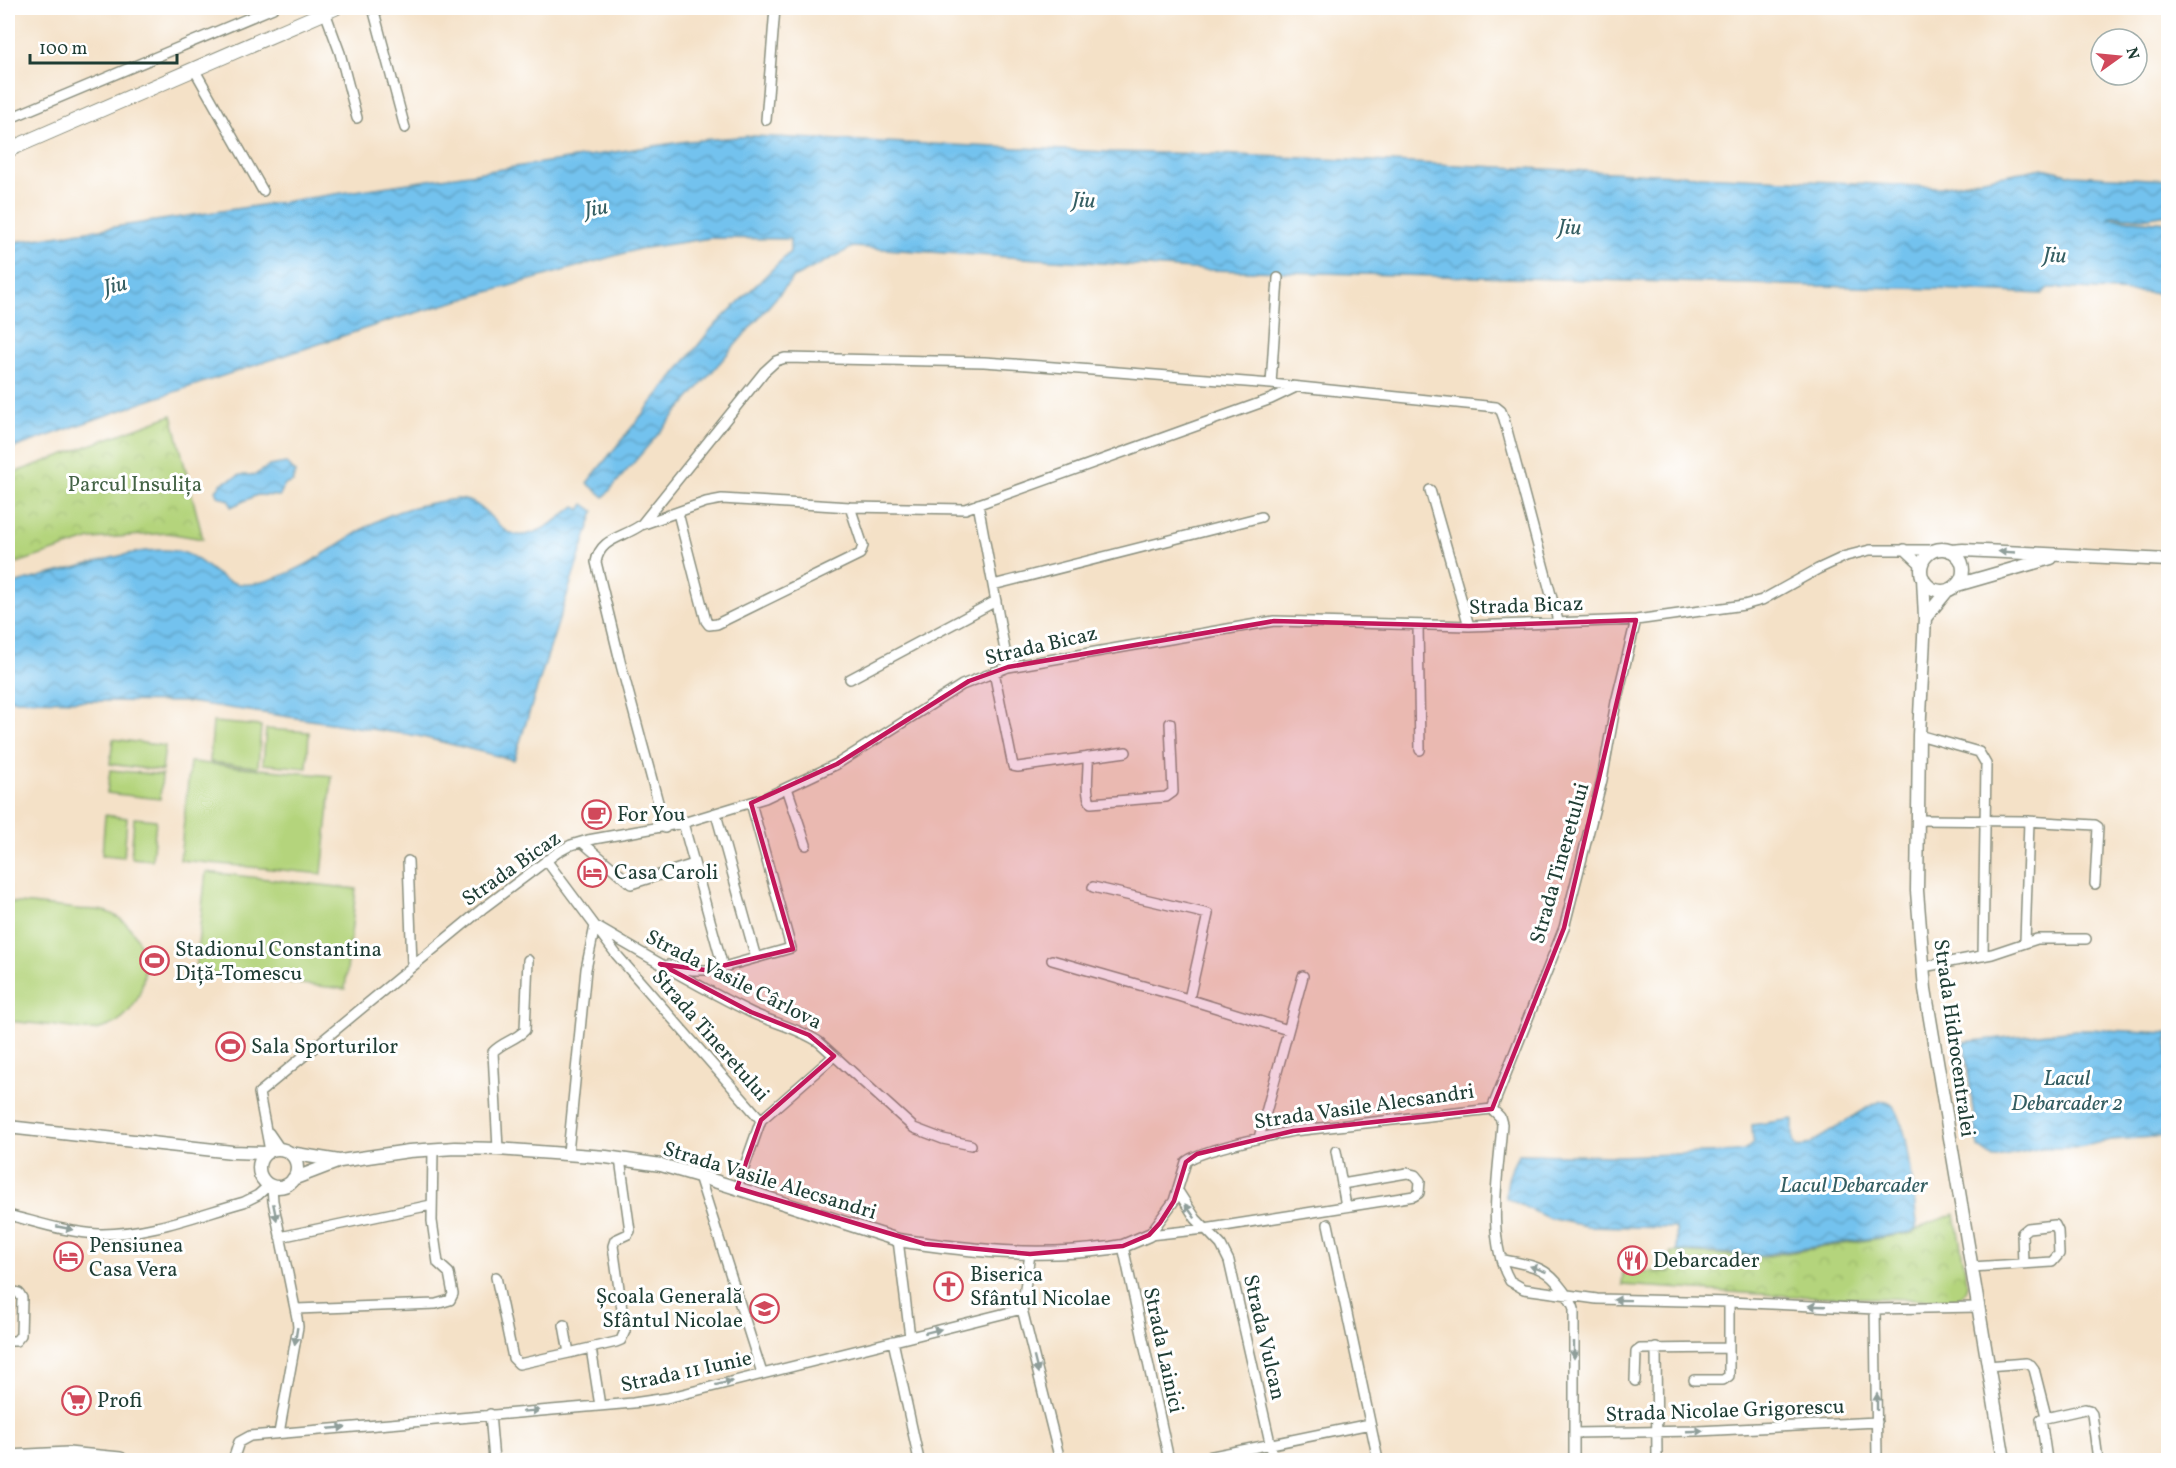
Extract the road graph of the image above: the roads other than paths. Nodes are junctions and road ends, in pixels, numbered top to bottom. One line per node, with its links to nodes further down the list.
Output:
1 (273, 8): 7 (street)
2 (373, 8): 9 (street)
3 (775, 8): 8 (street)
4 (330, 10): 5 (main road); 6 (street)
5 (194, 69): 10 (main road); 11 (street)
6 (357, 118)
7 (8, 119)
8 (766, 120)
9 (405, 128)
10 (8, 150)
11 (263, 191)
12 (1278, 278): 13 (street)
13 (1271, 384): 14 (street); 20 (street)
14 (1296, 387): 16 (street); 31 (street)
15 (1430, 490): 33 (street)
16 (978, 504): 17 (street); 26 (street)
17 (850, 507): 18 (street); 18 (street)
18 (678, 513): 20 (street)
19 (1261, 517): 26 (street)
20 (641, 525): 49 (street)
21 (1904, 549): 22 (street, Strada Bicaz); 25 (street); 30 (street, Strada Bicaz)
22 (1944, 551): 23 (street, one-way to 22); 25 (street); 27 (street)
23 (2064, 555): 24 (street); 27 (street)
24 (2169, 560)
25 (1923, 572): 27 (street); 29 (street, Strada Hidrocentralei)
26 (993, 585): 28 (street)
27 (1952, 588): 29 (street)
28 (996, 601): 34 (street); 36 (street)
29 (1925, 618): 38 (street, Strada Hidrocentralei)
30 (1636, 620): 31 (street, Strada Bicaz); 72 (street, Strada Tineretului)
31 (1558, 621): 33 (street, Strada Bicaz)
32 (1418, 625): 33 (street, Strada Bicaz); 34 (street, Strada Bicaz); 39 (street)
33 (1469, 626)
34 (1008, 668): 35 (street, Strada Bicaz)
35 (994, 672): 41 (street); 42 (street, Strada Bicaz)
36 (850, 680)
37 (1170, 723): 41 (street)
38 (1919, 735): 45 (street, Strada Hidrocentralei); 46 (street)
39 (1420, 750)
40 (1126, 752): 41 (street)
41 (1088, 758)
42 (787, 788): 43 (street, Strada Bicaz); 51 (street)
43 (751, 802): 44 (street, Strada Bicaz); 61 (street)
44 (716, 814): 48 (street, Strada Bicaz); 61 (street)
45 (1917, 820): 46 (street); 67 (street, Strada Hidrocentralei)
46 (1985, 820): 47 (street); 60 (street)
47 (2029, 821): 55 (street); 59 (street)
48 (683, 824): 49 (street, Strada Bicaz); 54 (street)
49 (664, 828): 50 (street, Strada Bicaz)
50 (582, 842): 52 (street, Strada Bicaz); 54 (street)
51 (806, 844)
52 (546, 860): 57 (street, Strada Tineretului); 64 (street, Strada Bicaz)
53 (408, 861): 64 (street)
54 (694, 864): 66 (street)
55 (2095, 884)
56 (1093, 887): 69 (street)
57 (595, 926): 65 (street, Strada Vasile Cârlova); 73 (street, Strada Tineretului); 82 (street)
58 (2086, 939): 59 (street)
59 (2025, 942): 60 (street)
60 (1983, 956): 67 (street)
61 (756, 958): 66 (street)
62 (528, 960): 78 (street)
63 (1052, 960): 69 (street)
64 (412, 964): 81 (street, Strada Bicaz)
65 (660, 964): 66 (street); 71 (street, Strada Vasile Cârlova)
66 (723, 967)
67 (1923, 967): 104 (street, Strada Hidrocentralei)
68 (1303, 976): 70 (street)
69 (1189, 999): 70 (street)
70 (1288, 1030): 75 (street)
71 (834, 1056): 73 (street, Strada Tineretului); 76 (street, Strada Vasile Cârlova)
72 (1491, 1109): 75 (street, Strada Vasile Alecsandri); 102 (street, Strada Vasile Alecsandri)
73 (761, 1120): 90 (street, Strada Tineretului)
74 (8, 1127): 80 (street, Strada Vasile Alecsandri)
75 (1259, 1138): 91 (street, Strada Vasile Alecsandri)
76 (972, 1145)
77 (433, 1149): 78 (street, Strada Vasile Alecsandri); 84 (street, Strada Vasile Alecsandri); 92 (street)
78 (498, 1149): 82 (street, Strada Vasile Alecsandri)
79 (1336, 1151): 88 (street)
80 (232, 1152): 81 (street, Strada Vasile Alecsandri); 85 (street)
81 (277, 1152): 84 (street, Strada Vasile Alecsandri); 85 (street); 87 (street)
82 (567, 1154): 83 (street, Strada Vasile Alecsandri)
83 (620, 1159): 86 (street, Strada Vasile Alecsandri); 117 (street)
84 (340, 1161): 87 (street, Strada Vasile Alecsandri)
85 (259, 1166): 89 (street)
86 (699, 1176): 90 (street, Strada Vasile Alecsandri); 122 (street)
87 (294, 1179): 89 (street)
88 (1342, 1184): 93 (street); 93 (street, Strada Vasile Alecsandri)
89 (270, 1186): 94 (street, one-way to 89); 98 (street, one-way to 98)
90 (737, 1188): 99 (street, Strada Vasile Alecsandri)
91 (1178, 1191): 96 (street, one-way to 91); 97 (street, Strada Vasile Alecsandri)
92 (431, 1205): 98 (street); 111 (street)
93 (1346, 1206): 96 (street, Strada Vasile Alecsandri)
94 (8, 1215)
95 (1328, 1224): 129 (street)
96 (1205, 1228): 97 (street, Strada Vasile Alecsandri); 133 (street, Strada Vulcan)
97 (1149, 1235): 100 (street, Strada Vasile Alecsandri)
98 (280, 1237): 111 (street)
99 (898, 1240): 101 (street, Strada Vasile Alecsandri); 114 (street)
100 (1124, 1246): 101 (street, Strada Vasile Alecsandri); 140 (street, Strada Lainici)
101 (1030, 1254): 110 (street)
102 (1502, 1259): 107 (street, one-way to 102); 107 (street)
103 (2023, 1264): 103 (street); 104 (street)
104 (1971, 1268): 109 (street, Strada Hidrocentralei)
105 (496, 1277): 120 (street)
106 (8, 1290): 115 (street)
107 (1566, 1294): 108 (street, one-way to 107); 131 (street, one-way to 131)
108 (1729, 1302): 112 (street, one-way to 108); 119 (street)
109 (1978, 1307): 112 (street); 121 (street, Strada Hidrocentralei)
110 (1022, 1308): 114 (street, Strada 11 Iunie, one-way to 110); 139 (street, one-way to 139)
111 (296, 1309): 132 (street, one-way to 132)
112 (1875, 1309): 128 (street, one-way to 112)
113 (564, 1325): 120 (street)
114 (910, 1337): 116 (street, Strada 11 Iunie)
115 (8, 1341)
116 (893, 1341): 122 (street, Strada 11 Iunie); 138 (street)
117 (591, 1348): 120 (street); 125 (street)
118 (1656, 1348): 119 (street); 124 (street); 130 (street)
119 (1729, 1348): 123 (street)
120 (569, 1353)
121 (1987, 1366): 127 (street); 147 (street, Strada Hidrocentralei)
122 (762, 1373): 125 (street, Strada 11 Iunie, one-way to 122)
123 (1694, 1380)
124 (1635, 1381)
125 (600, 1406): 126 (street, Strada 11 Iunie, one-way to 125)
126 (490, 1414): 132 (street, Strada 11 Iunie, one-way to 126); 137 (street)
127 (2046, 1416): 148 (street); 149 (street)
128 (1877, 1422): 130 (street, Strada Nicolae Grigorescu, one-way to 128); 146 (street)
129 (1370, 1424): 133 (street); 143 (street)
130 (1657, 1432): 131 (street, Strada Nicolae Grigorescu); 145 (street)
131 (1574, 1433): 144 (street)
132 (279, 1434): 136 (street, Strada 11 Iunie)
133 (1270, 1445): 141 (street); 142 (street, Strada Vulcan)
134 (8, 1458): 135 (main road)
135 (120, 1461)
136 (233, 1461)
137 (494, 1461)
138 (919, 1461)
139 (1060, 1461)
140 (1169, 1461)
141 (1193, 1461)
142 (1274, 1461)
143 (1378, 1461)
144 (1574, 1461)
145 (1657, 1461)
146 (1877, 1461)
147 (2004, 1461)
148 (2047, 1461)
149 (2098, 1461)

